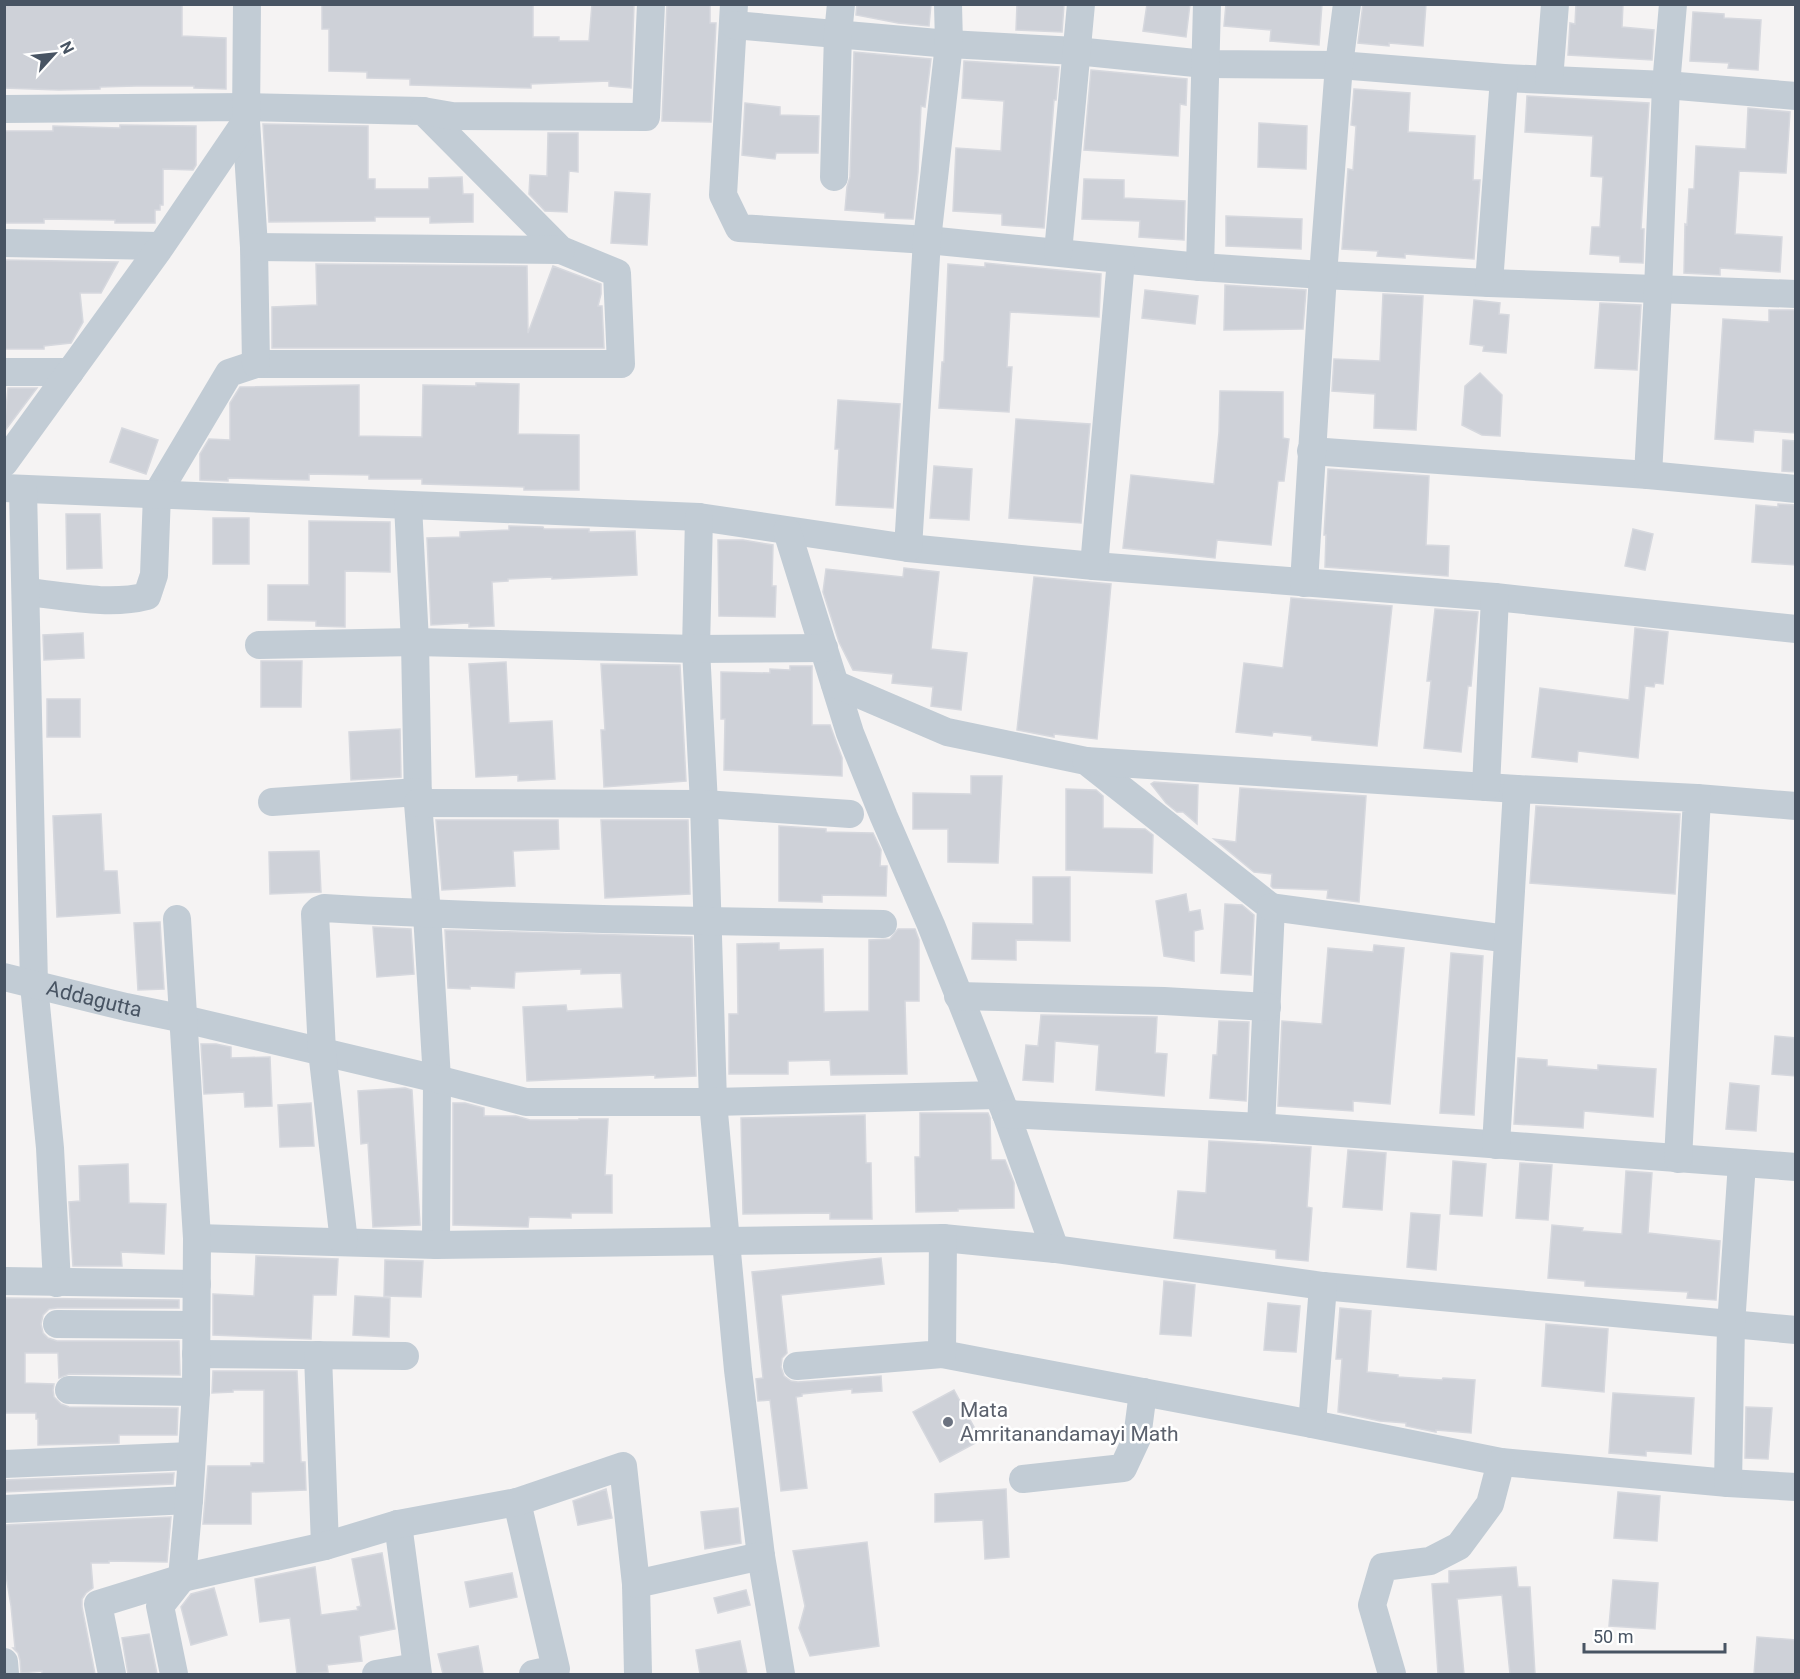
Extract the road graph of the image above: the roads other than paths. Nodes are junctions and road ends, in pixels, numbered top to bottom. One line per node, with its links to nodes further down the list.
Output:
1 (247, 4): 22 (street)
2 (651, 4): 21 (street)
3 (841, 4): 11 (street)
4 (948, 4): 12 (street)
5 (1081, 4): 13 (street)
6 (1207, 4): 14 (street)
7 (1347, 4): 15 (street)
8 (1555, 4): 17 (street)
9 (1673, 4): 18 (street)
10 (734, 15): 11 (street); 24 (street)
11 (838, 34): 12 (street); 23 (street)
12 (949, 44): 13 (street); 24 (street)
13 (1076, 51): 14 (street); 29 (street)
14 (1204, 64): 15 (street); 31 (street)
15 (1340, 66): 16 (street); 32 (street)
16 (1504, 78): 17 (street); 34 (street)
17 (1549, 80): 18 (street)
18 (1665, 85): 19 (street); 35 (street)
19 (1796, 96)
20 (4, 109): 22 (street)
21 (423, 111): 22 (street); 28 (street)
22 (246, 114): 26 (street); 27 (street)
23 (834, 177)
24 (927, 240): 29 (street); 49 (street)
25 (4, 243): 26 (street)
26 (159, 246): 39 (street)
27 (254, 247): 28 (street); 37 (street)
28 (561, 250): 37 (street)
29 (1058, 252): 30 (street)
30 (1121, 260): 31 (street); 50 (street)
31 (1200, 267): 32 (street)
32 (1323, 275): 34 (street); 40 (street)
33 (1796, 276): 36 (street)
34 (1489, 284): 35 (street)
35 (1658, 290): 36 (street); 42 (street)
36 (1795, 294)
37 (256, 364): 45 (street)
38 (4, 372): 39 (street)
39 (70, 372): 41 (street)
40 (1311, 451): 42 (street); 51 (street)
41 (4, 463)
42 (1648, 475): 44 (street)
43 (14, 488): 45 (street); 52 (street)
44 (1796, 489)
45 (157, 494): 46 (street); 52 (street)
46 (408, 505): 47 (street); 55 (street)
47 (699, 517): 48 (street); 58 (street)
48 (787, 531): 49 (street); 57 (street)
49 (908, 548): 50 (street)
50 (1094, 566): 51 (street)
51 (1304, 583): 53 (street)
52 (27, 592): 76 (street)
53 (1495, 597): 54 (street); 61 (street)
54 (1796, 628)
55 (415, 642): 56 (street); 58 (street); 63 (street)
56 (260, 645)
57 (824, 648): 58 (street); 59 (street)
58 (696, 649): 66 (street)
59 (835, 684): 60 (street); 77 (street)
60 (1086, 761): 61 (street); 69 (street)
61 (1486, 787): 62 (street)
62 (1516, 789): 64 (street); 74 (street)
63 (418, 797): 65 (street); 66 (street); 70 (street)
64 (1697, 798): 67 (street); 86 (street)
65 (273, 802)
66 (704, 804): 68 (street); 72 (street)
67 (1796, 806)
68 (850, 814)
69 (1271, 907): 74 (street); 78 (street)
70 (427, 914): 72 (street); 80 (street); 81 (street)
71 (177, 920): 79 (street)
72 (707, 921): 73 (street); 82 (street)
73 (884, 924)
74 (1508, 939): 85 (street)
75 (4, 977): 76 (street, Addagutta)
76 (34, 985): 79 (street, Addagutta); 96 (street)
77 (958, 996): 78 (street); 83 (street)
78 (1267, 1007): 84 (street)
79 (184, 1019): 80 (street, Addagutta); 89 (street)
80 (322, 1052): 81 (street, Addagutta); 92 (street)
81 (437, 1079): 82 (street, Addagutta); 93 (street)
82 (713, 1102): 83 (street, Addagutta); 91 (street)
83 (1002, 1104): 84 (street, Addagutta); 94 (street)
84 (1261, 1127): 85 (street, Addagutta)
85 (1496, 1145): 86 (street, Addagutta)
86 (1678, 1159): 87 (street, Addagutta)
87 (1742, 1163): 88 (street, Addagutta); 101 (street)
88 (1796, 1167)
89 (197, 1238): 92 (street); 97 (street)
90 (943, 1238): 91 (street); 94 (street); 103 (street)
91 (727, 1241): 93 (street); 123 (street)
92 (344, 1242): 93 (street)
93 (436, 1245)
94 (1055, 1249): 98 (street)
95 (4, 1281): 96 (street)
96 (57, 1282): 97 (street)
97 (197, 1284): 100 (street)
98 (1323, 1286): 101 (street); 111 (street)
99 (57, 1324): 100 (street)
100 (196, 1325): 104 (street)
101 (1731, 1325): 102 (street); 116 (street)
102 (1796, 1330)
103 (942, 1353): 107 (street); 110 (street)
104 (196, 1354): 105 (street); 109 (street)
105 (318, 1355): 106 (street); 122 (street)
106 (405, 1356)
107 (797, 1366)
108 (69, 1390): 109 (street)
109 (196, 1392): 112 (street)
110 (1143, 1392): 111 (street); 115 (street)
111 (1312, 1424): 113 (street)
112 (190, 1456): 114 (street); 118 (street)
113 (1502, 1462): 116 (street); 135 (street)
114 (4, 1464)
115 (1023, 1479)
116 (1728, 1484): 117 (street)
117 (1796, 1487)
118 (189, 1500): 120 (street); 124 (street)
119 (518, 1502): 121 (street); 125 (street); 132 (street)
120 (4, 1509)
121 (398, 1524): 122 (street); 127 (street)
122 (325, 1546): 124 (street)
123 (761, 1556): 125 (street); 134 (street)
124 (182, 1578): 129 (street); 130 (street)
125 (636, 1584): 133 (street)
126 (4, 1662): 128 (street)
127 (417, 1670): 131 (street)
128 (5, 1674)
129 (112, 1674)
130 (174, 1674)
131 (376, 1674)
132 (533, 1674)
133 (638, 1674)
134 (781, 1674)
135 (1392, 1674)

